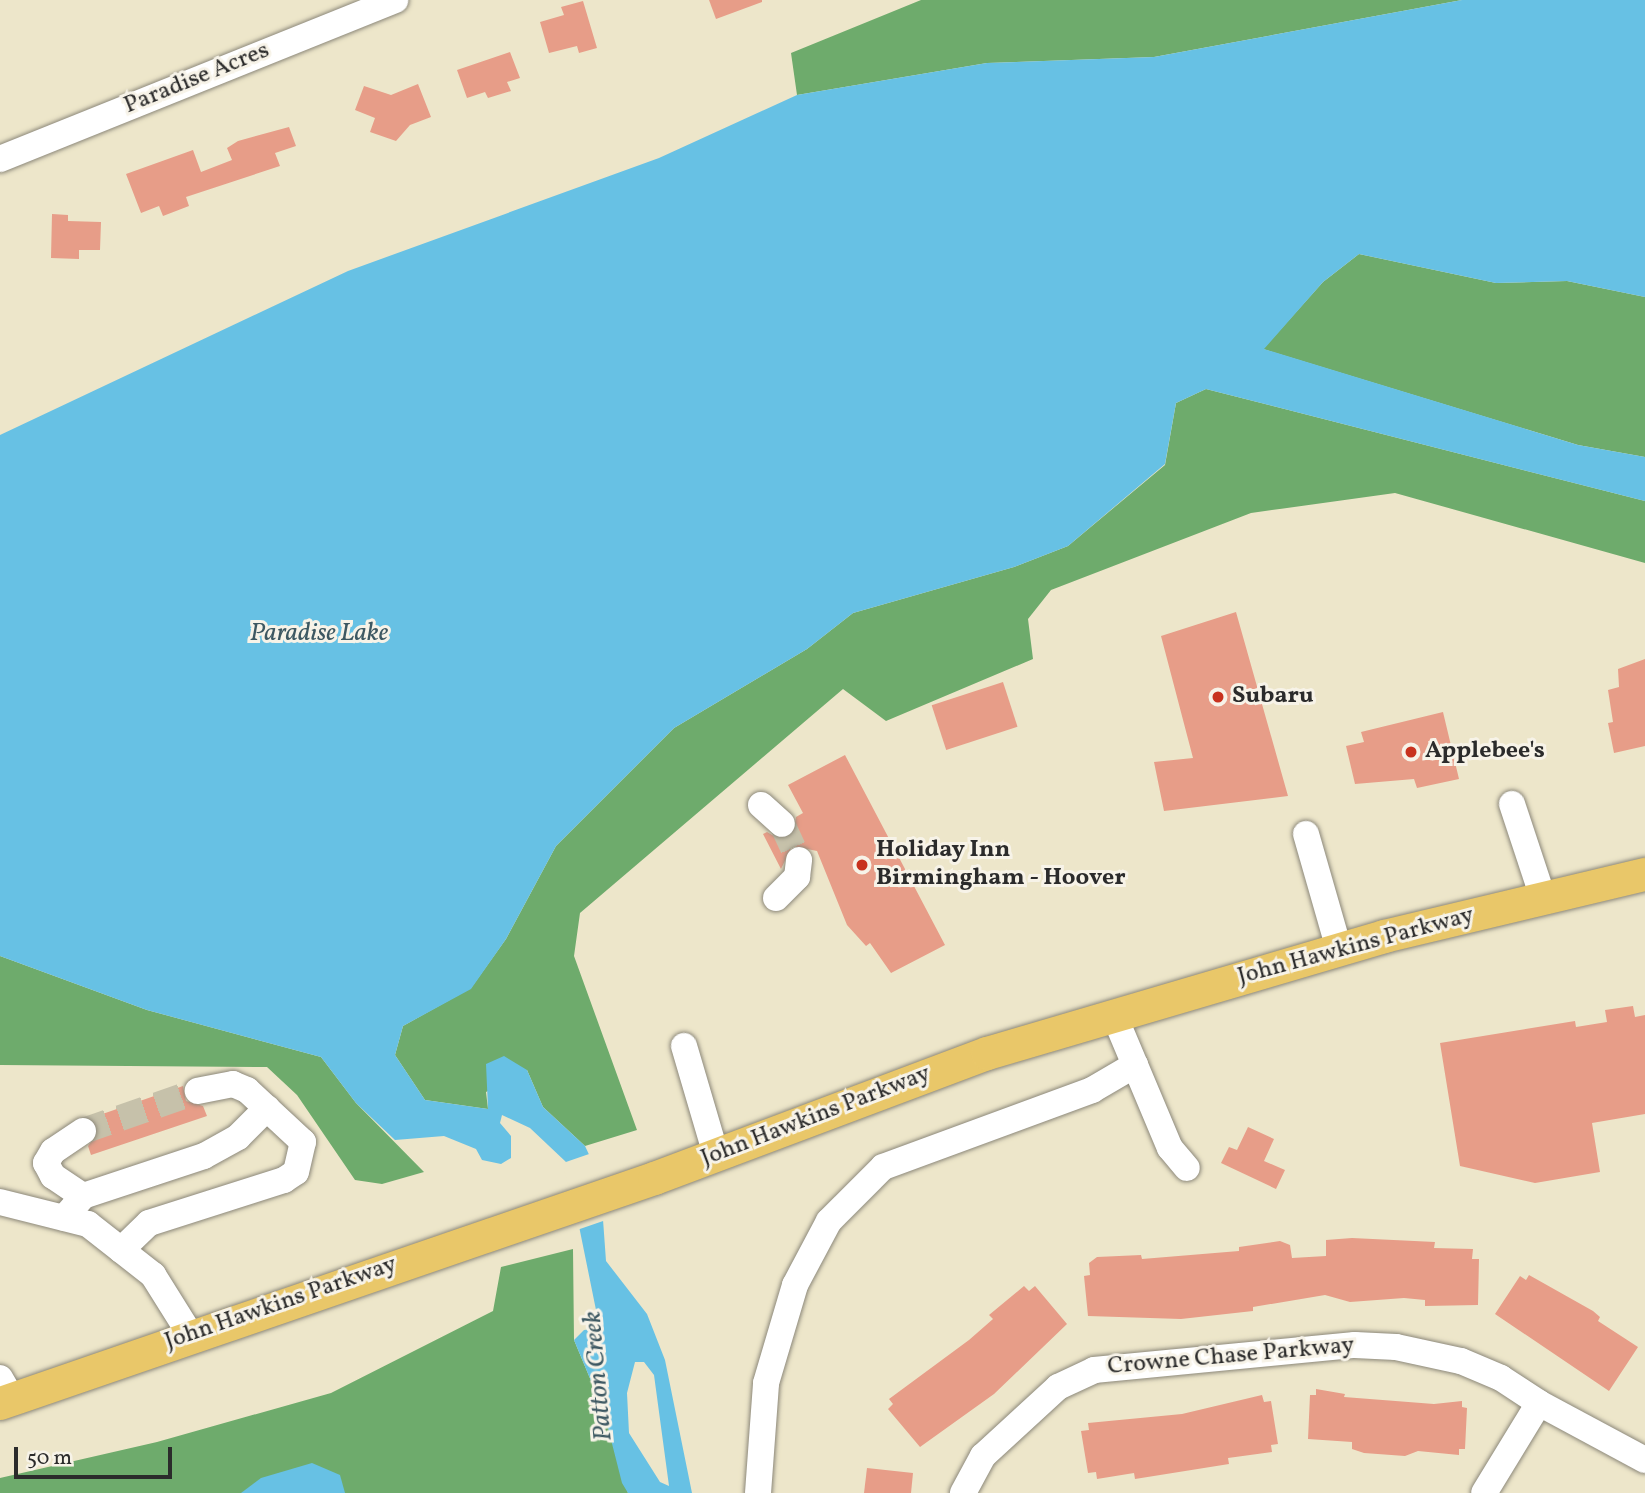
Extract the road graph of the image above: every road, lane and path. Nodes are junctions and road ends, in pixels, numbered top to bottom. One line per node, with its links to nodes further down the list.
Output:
1 (395, 0): 2 (street, Paradise Acres)
2 (0, 159)
3 (1511, 804): 10 (street)
4 (761, 805): 5 (street)
5 (782, 824)
6 (1306, 834): 11 (street)
7 (799, 860): 9 (street)
8 (1645, 874): 10 (main road, John Hawkins Parkway)
9 (776, 898)
10 (1543, 898): 11 (main road, John Hawkins Parkway)
11 (1339, 949): 12 (main road, John Hawkins Parkway)
12 (1114, 1015): 14 (street); 18 (main road, John Hawkins Parkway)
13 (684, 1046): 18 (street)
14 (1135, 1065): 19 (street); 28 (street)
15 (198, 1091): 16 (street)
16 (267, 1108): 20 (street); 23 (street)
17 (83, 1131): 20 (street)
18 (716, 1155): 24 (main road, John Hawkins Parkway)
19 (1187, 1168)
20 (83, 1196): 22 (street)
21 (0, 1202): 22 (street)
22 (64, 1218): 23 (street)
23 (121, 1250): 24 (street)
24 (190, 1334): 25 (main road, John Hawkins Parkway)
25 (4, 1393)
26 (1539, 1403): 27 (street, Crowne Chase Parkway); 29 (street, Crowne Chase Parkway); 30 (street)
27 (1645, 1460)
28 (758, 1493)
29 (963, 1493)
30 (1484, 1493)

